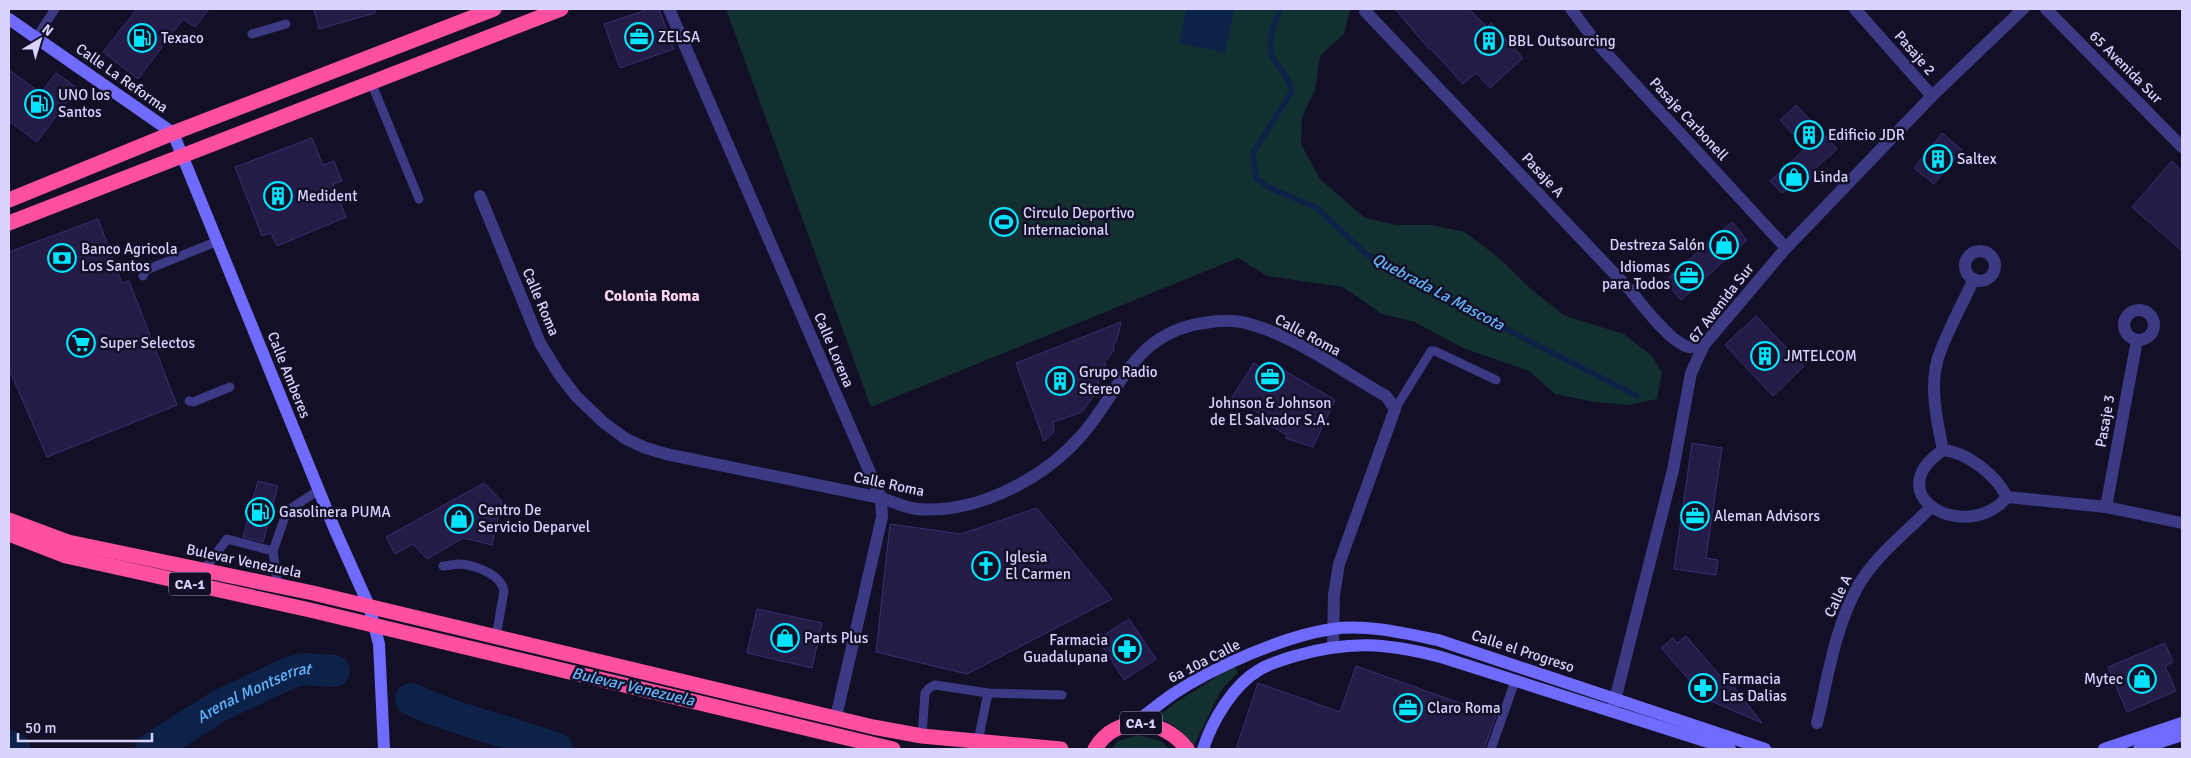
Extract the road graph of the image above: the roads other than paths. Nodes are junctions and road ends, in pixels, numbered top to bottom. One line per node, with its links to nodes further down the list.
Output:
1 (55, 9): 15 (lane)
2 (475, 9): 3 (lane)
3 (481, 9)
4 (494, 9): 18 (highway)
5 (562, 9): 16 (highway)
6 (669, 9): 38 (street, Calle Lorena)
7 (1572, 9): 26 (street, Pasaje Carbonell)
8 (1855, 9): 17 (street, Pasaje 2)
9 (2023, 9): 17 (street, 67 Avenida Sur)
10 (2046, 9): 19 (street, 65 Avenida Sur)
11 (1365, 11): 30 (street, Pasaje A)
12 (9, 20): 15 (street, Calle La Reforma)
13 (286, 24): 14 (lane)
14 (252, 34)
15 (36, 38): 18 (street, Calle La Reforma)
16 (371, 82): 20 (highway); 22 (lane)
17 (1932, 96): 26 (street, 67 Avenida Sur)
18 (172, 133): 20 (street, Calle La Reforma); 23 (highway)
19 (2182, 147)
20 (182, 154): 24 (highway); 25 (street, Calle Amberes)
21 (480, 196): 38 (street, Calle Roma)
22 (419, 199)
23 (9, 200)
24 (9, 223)
25 (218, 241): 27 (lane); 36 (street, Calle Amberes)
26 (1786, 248): 30 (street, 67 Avenida Sur)
27 (143, 276)
28 (1974, 279): 35 (street)
29 (2137, 340): 40 (street, Pasaje 3)
30 (1704, 345): 57 (street, 67 Avenida Sur)
31 (1496, 380): 34 (lane)
32 (230, 387): 33 (lane)
33 (189, 401)
34 (1395, 409): 38 (street, Calle Roma); 50 (street)
35 (1943, 450): 37 (street); 39 (street)
36 (319, 490): 44 (lane); 48 (street, Calle Amberes)
37 (2007, 497): 39 (street); 40 (street)
38 (881, 498): 58 (street, Calle Lorena)
39 (1931, 507): 59 (street, Calle A)
40 (2106, 507): 42 (street)
41 (9, 520): 46 (highway, Bulevar Venezuela / CA-1)
42 (2182, 523)
43 (9, 534): 49 (highway, CA-1)
44 (273, 551): 46 (lane); 47 (lane)
45 (444, 566): 51 (lane)
46 (204, 570): 47 (highway, Bulevar Venezuela / CA-1)
47 (278, 586): 48 (highway, Bulevar Venezuela / CA-1)
48 (369, 606): 49 (street, Calle Amberes); 51 (highway, Bulevar Venezuela / CA-1)
49 (374, 626): 65 (street, Calle Amberes); 66 (highway, CA-1)
50 (1333, 629): 52 (street); 53 (street, Calle el Progreso); 57 (street, Calle el Progreso)
51 (496, 637): 58 (highway, Bulevar Venezuela / CA-1)
52 (1333, 647): 54 (street, Calle el Progreso); 70 (street, Calle el Progreso)
53 (1266, 648): 61 (street, 6a 10a Calle)
54 (1515, 681): 57 (street, Calle el Progreso); 71 (lane)
55 (988, 693): 56 (lane); 63 (lane); 64 (lane)
56 (1062, 695)
57 (1613, 705): 72 (street, Calle el Progreso); 73 (street, Calle el Progreso)
58 (836, 717): 63 (highway, Bulevar Venezuela / CA-1)
59 (1817, 722)
60 (2182, 723): 74 (street)
61 (1134, 724): 68 (highway, CA-1); 69 (highway, CA-1)
62 (2182, 735): 75 (street)
63 (922, 736): 64 (highway, Bulevar Venezuela / CA-1)
64 (978, 741): 67 (highway, Bulevar Venezuela / CA-1)
65 (384, 749)
66 (893, 749)
67 (1061, 749)
68 (1095, 749)
69 (1186, 749)
70 (1203, 749)
71 (1491, 749)
72 (1730, 749)
73 (1765, 749)
74 (2104, 749)
75 (2139, 749)

